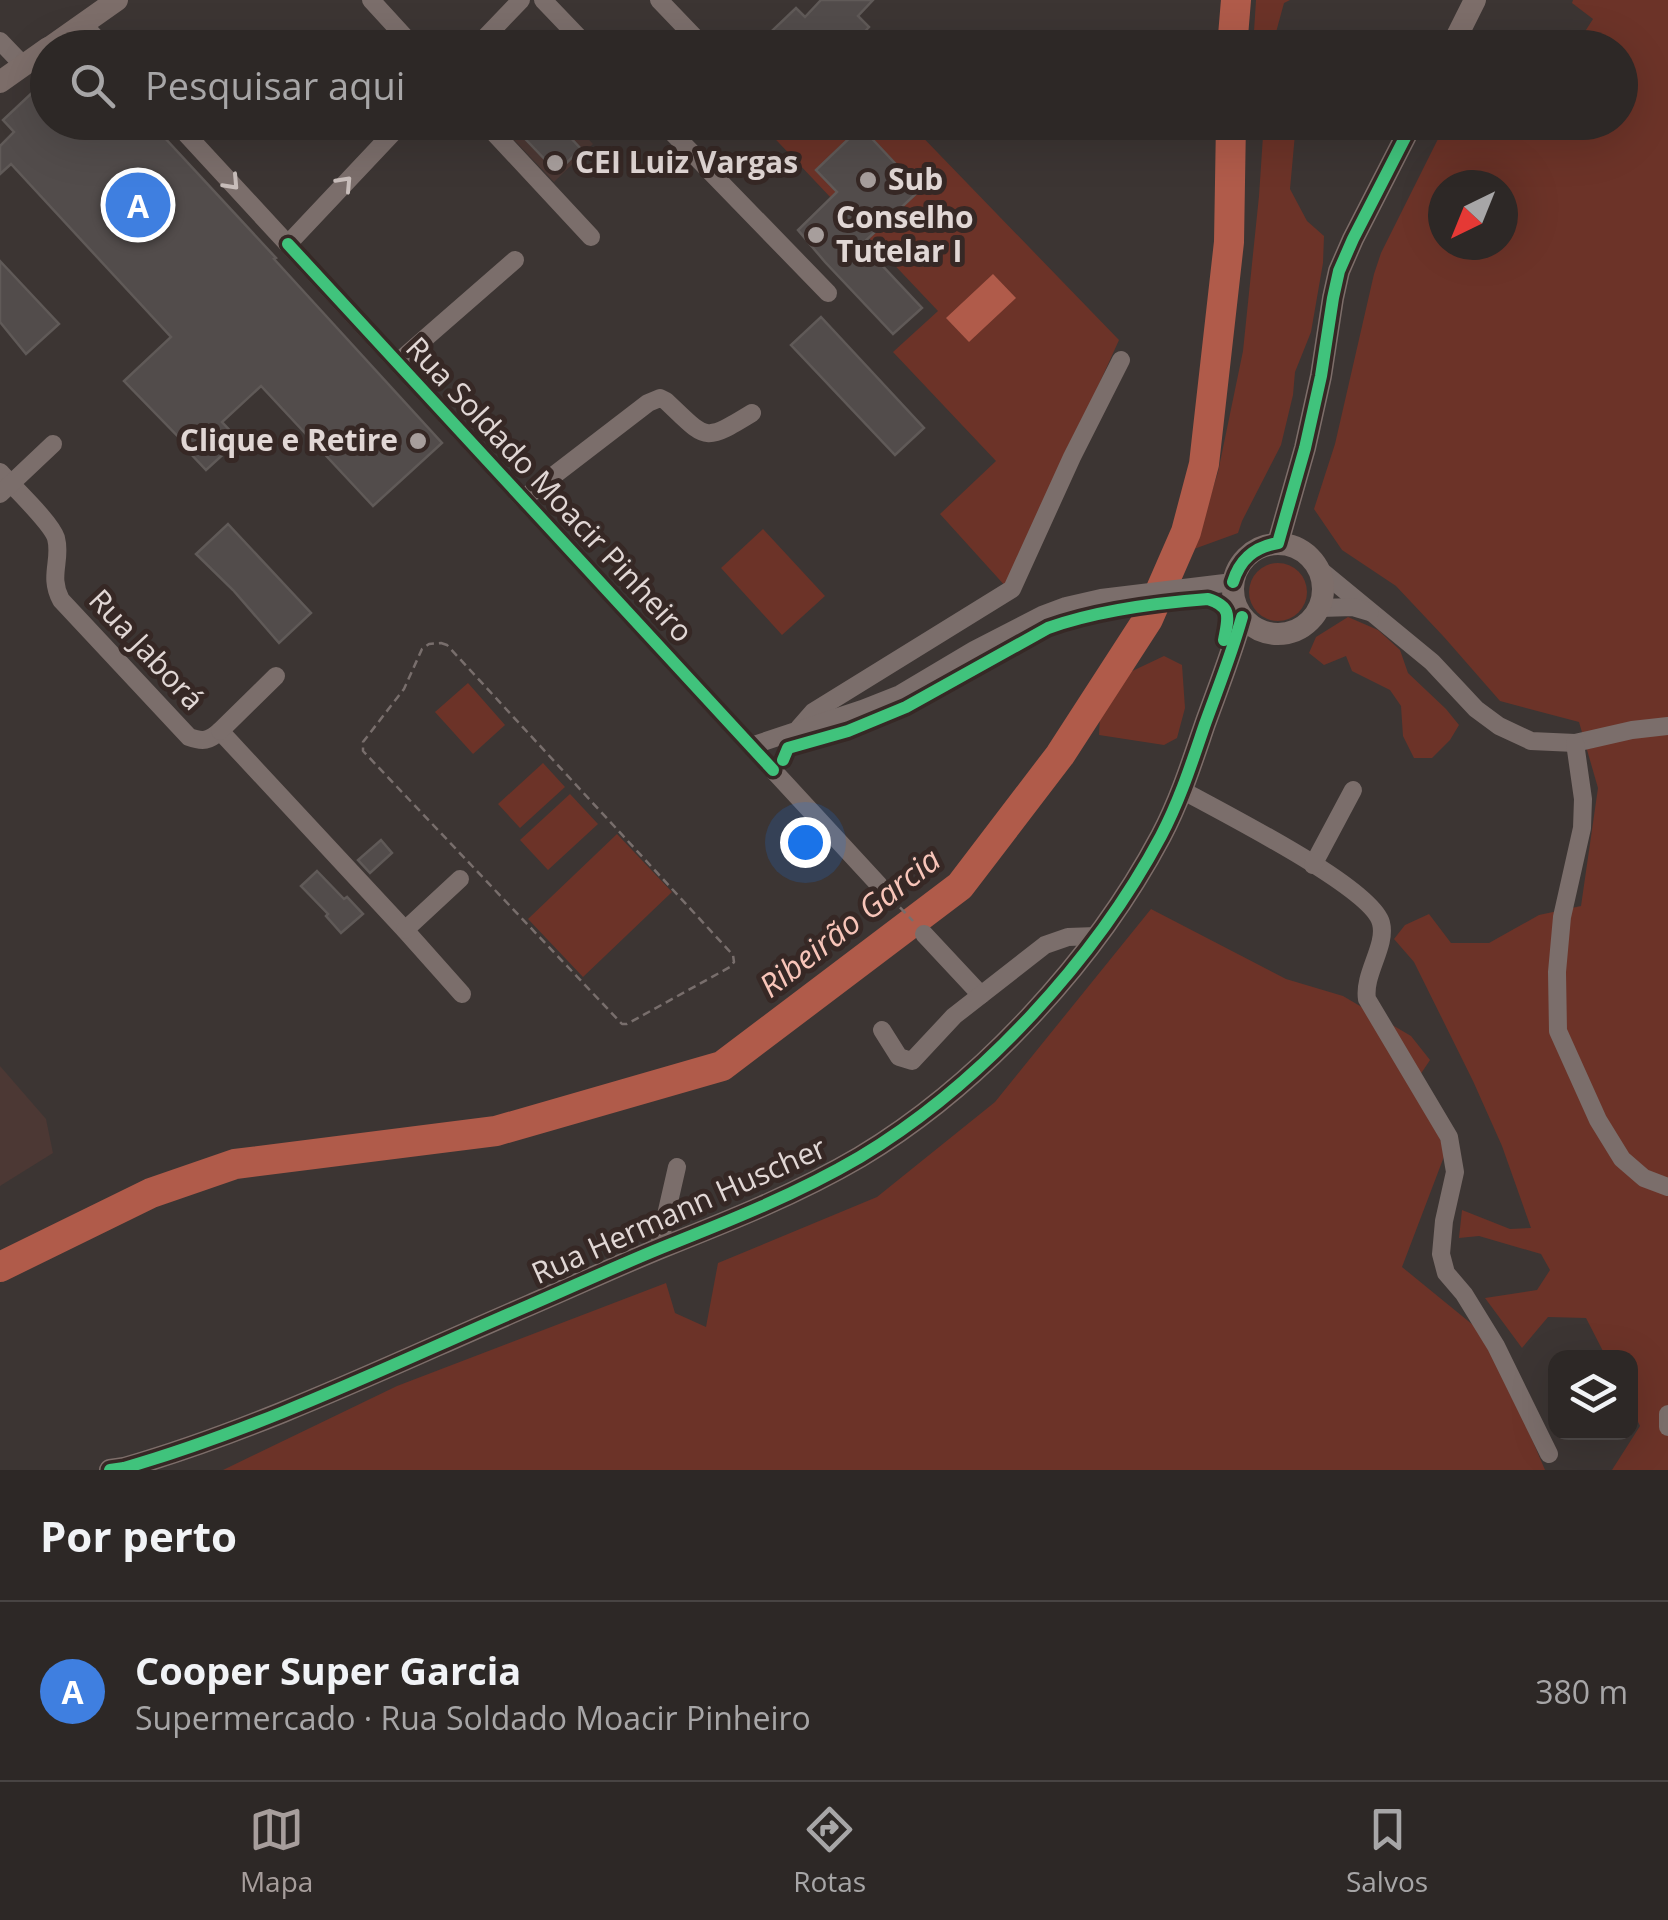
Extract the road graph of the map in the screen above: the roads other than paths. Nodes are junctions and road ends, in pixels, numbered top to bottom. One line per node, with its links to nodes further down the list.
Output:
1 (118, 0): 7 (main road)
2 (370, 0): 10 (street)
3 (522, 0): 11 (street)
4 (543, 0): 12 (street)
5 (660, 0): 13 (street)
6 (1475, 0): 14 (main road)
7 (84, 25): 8 (main road); 9 (street)
8 (76, 30)
9 (89, 30)
10 (398, 30)
11 (493, 30)
12 (572, 30)
13 (688, 30)
14 (1460, 30)
15 (0, 41): 17 (street)
16 (30, 61): 17 (main road)
17 (23, 66): 18 (main road)
18 (0, 82)
19 (192, 140): 25 (street, Rua Soldado Moacir Pinheiro, one-way to 25)
20 (386, 140): 25 (street, one-way to 20)
21 (501, 140): 24 (street)
22 (679, 140): 27 (street)
23 (1404, 140): 34 (main road)
24 (591, 237)
25 (288, 244): 29 (street, Rua Soldado Moacir Pinheiro)
26 (514, 260): 29 (street)
27 (828, 293)
28 (1121, 360): 44 (street)
29 (398, 362): 33 (street, Rua Soldado Moacir Pinheiro)
30 (752, 413): 33 (street)
31 (53, 444): 32 (street)
32 (4, 483): 45 (street, Rua Jaborá)
33 (523, 499): 47 (street, Rua Soldado Moacir Pinheiro)
34 (1278, 544): 35 (main road); 36 (main road)
35 (1319, 569): 37 (main road); 38 (street)
36 (1233, 582): 39 (main road); 44 (street)
37 (1320, 608): 38 (street); 40 (main road)
38 (1375, 614): 46 (street)
39 (1242, 617): 40 (main road); 42 (main road, Rua Hermann Huscher)
40 (1271, 634): 42 (main road, Rua Hermann Huscher)
41 (276, 676): 45 (street)
42 (1221, 680): 48 (main road, Rua Hermann Huscher)
43 (1668, 726): 46 (street)
44 (798, 729): 47 (street)
45 (220, 731): 53 (street, Rua Jaborá)
46 (1575, 743): 60 (street)
47 (751, 746): 52 (street, Rua Soldado Moacir Pinheiro)
48 (1182, 790): 50 (street); 55 (main road, Rua Hermann Huscher)
49 (1352, 790): 50 (street)
50 (1313, 864): 64 (street)
51 (460, 879): 53 (street)
52 (880, 885)
53 (405, 930): 56 (street, Rua Jaborá)
54 (924, 934): 57 (street)
55 (1096, 936): 57 (street); 61 (main road, Rua Hermann Huscher)
56 (462, 994)
57 (981, 995): 58 (street)
58 (882, 1030)
59 (677, 1167): 61 (street)
60 (1668, 1186)
61 (658, 1250): 65 (main road, Rua Hermann Huscher)
62 (1668, 1414): 63 (street)
63 (1668, 1426)
64 (1549, 1454)
65 (110, 1470)

